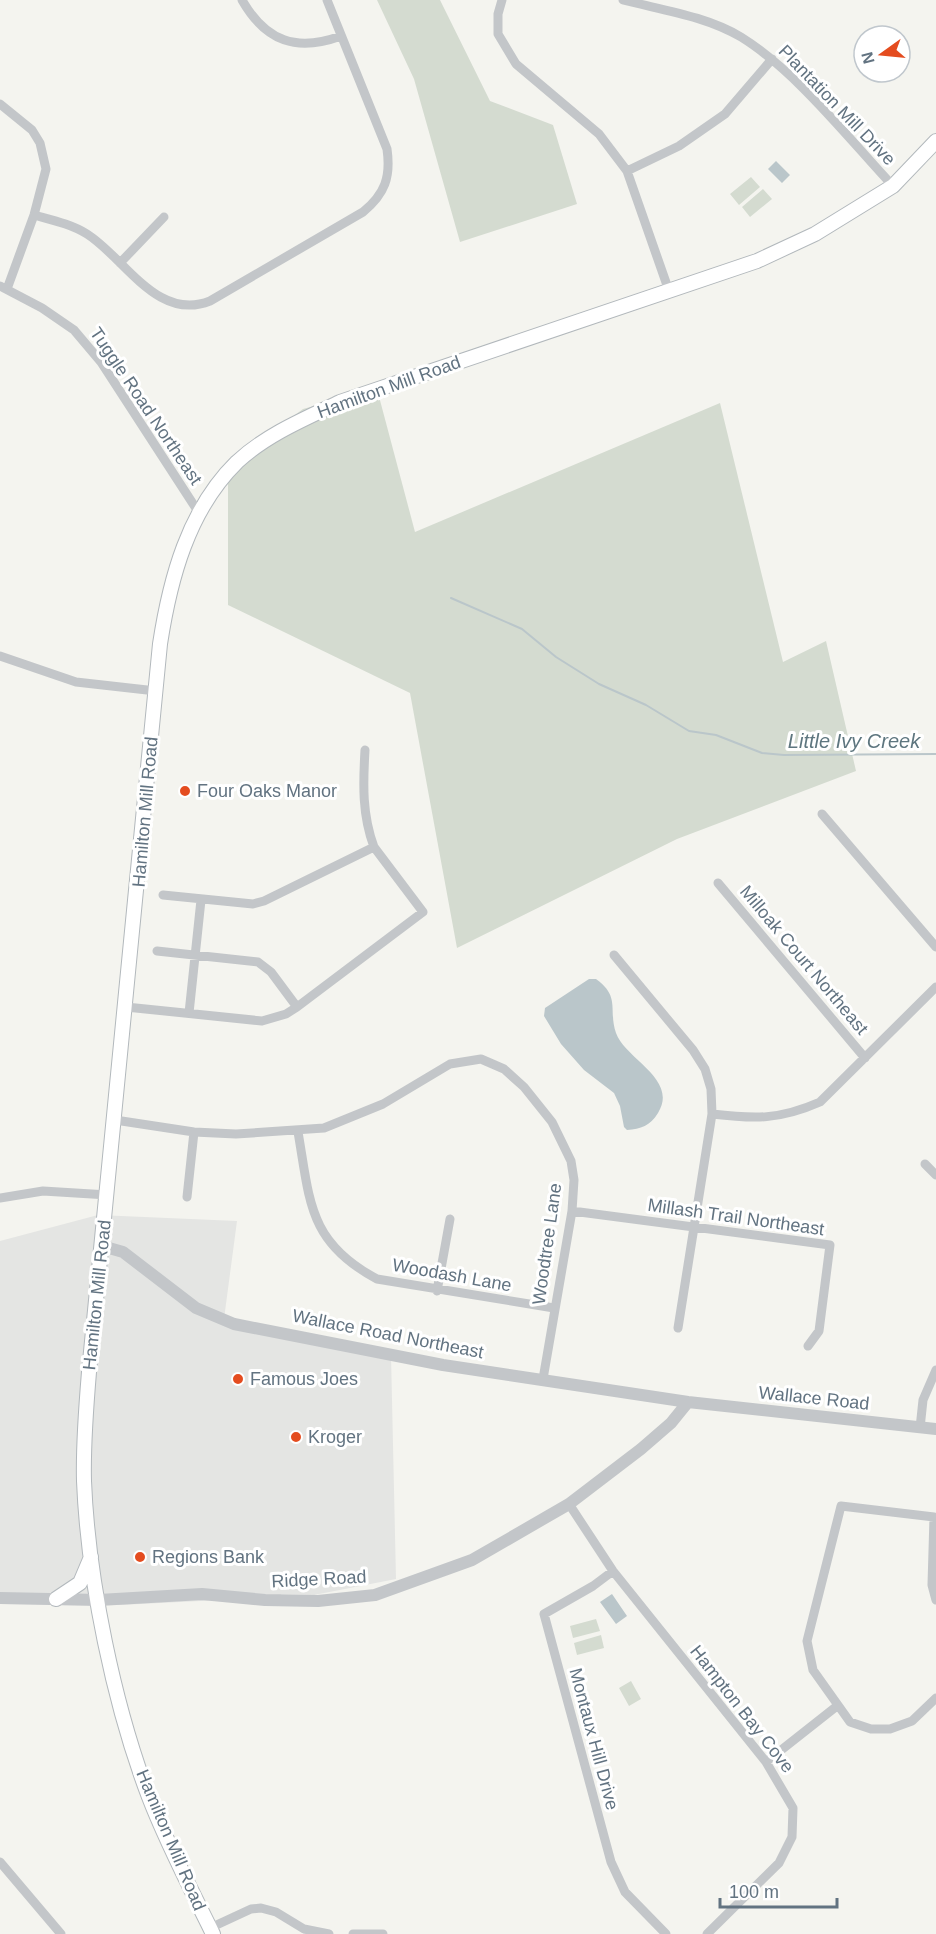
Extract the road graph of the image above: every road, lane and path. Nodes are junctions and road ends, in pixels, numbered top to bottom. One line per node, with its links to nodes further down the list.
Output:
1 (242, 0): 5 (street)
2 (327, 0): 5 (street)
3 (502, 0): 9 (street)
4 (623, 0): 6 (street, Plantation Mill Drive)
5 (341, 36): 13 (street)
6 (772, 59): 9 (street); 10 (street, Plantation Mill Drive)
7 (0, 104): 11 (street)
8 (936, 142): 10 (main road, Hamilton Mill Road)
9 (627, 171): 15 (street)
10 (893, 186): 15 (main road, Hamilton Mill Road)
11 (34, 215): 13 (street); 14 (street)
12 (164, 217): 13 (street)
13 (120, 263)
14 (3, 287): 16 (street, Tuggle Road Northeast)
15 (669, 291): 16 (main road, Hamilton Mill Road)
16 (199, 513): 18 (main road, Hamilton Mill Road)
17 (0, 656): 18 (street)
18 (156, 692): 30 (main road, Hamilton Mill Road)
19 (365, 750): 21 (street)
20 (822, 814): 25 (street)
21 (374, 847): 24 (street); 31 (street)
22 (718, 883): 33 (street, Milloak Court Northeast)
23 (163, 895): 24 (street)
24 (201, 900): 27 (street)
25 (936, 947)
26 (157, 951): 27 (street)
27 (195, 955): 31 (street); 32 (street)
28 (614, 955): 34 (street)
29 (936, 987): 33 (street)
30 (126, 1007): 32 (street); 35 (main road, Hamilton Mill Road)
31 (297, 1007): 32 (street)
32 (189, 1013)
33 (865, 1058): 34 (street)
34 (712, 1114): 45 (street)
35 (115, 1120): 36 (street, Woodtree Lane); 40 (main road, Hamilton Mill Road)
36 (194, 1132): 37 (street, Woodtree Lane); 41 (street)
37 (298, 1132): 43 (street, Woodtree Lane); 47 (street, Woodash Lane)
38 (926, 1164): 39 (street)
39 (936, 1175)
40 (108, 1195): 42 (street); 46 (main road, Hamilton Mill Road)
41 (187, 1197)
42 (0, 1198)
43 (572, 1211): 45 (street, Millash Trail Northeast); 48 (street, Woodtree Lane)
44 (450, 1219): 47 (street)
45 (693, 1227): 49 (street); 50 (street, Millash Trail Northeast)
46 (102, 1246): 52 (street, Wallace Road Northeast); 57 (main road, Hamilton Mill Road)
47 (437, 1291): 48 (street, Woodash Lane)
48 (554, 1308): 52 (street, Woodtree Lane)
49 (678, 1328)
50 (808, 1346)
51 (936, 1370): 54 (street)
52 (543, 1379): 53 (street, Wallace Road Northeast)
53 (688, 1402): 54 (street, Wallace Road); 56 (street, Ridge Road)
54 (920, 1428): 55 (street, Wallace Road)
55 (936, 1429)
56 (568, 1504): 58 (street, Hampton Bay Cove); 61 (street, Ridge Road)
57 (92, 1555): 60 (main road); 61 (main road, Hamilton Mill Road)
58 (613, 1571): 65 (street, Hampton Bay Cove); 72 (street, Montaux Hill Drive)
59 (0, 1598): 60 (street, Ridge Road)
60 (56, 1599): 61 (street, Ridge Road)
61 (99, 1600): 67 (main road, Hamilton Mill Road)
62 (936, 1600): 64 (street)
63 (936, 1698): 64 (street)
64 (837, 1706): 65 (street)
65 (765, 1762): 73 (street, Hampton Bay Cove)
66 (0, 1862): 68 (street)
67 (211, 1931): 69 (street)
68 (61, 1934)
69 (329, 1934)
70 (353, 1934): 71 (street)
71 (383, 1934)
72 (666, 1934)
73 (707, 1934)

